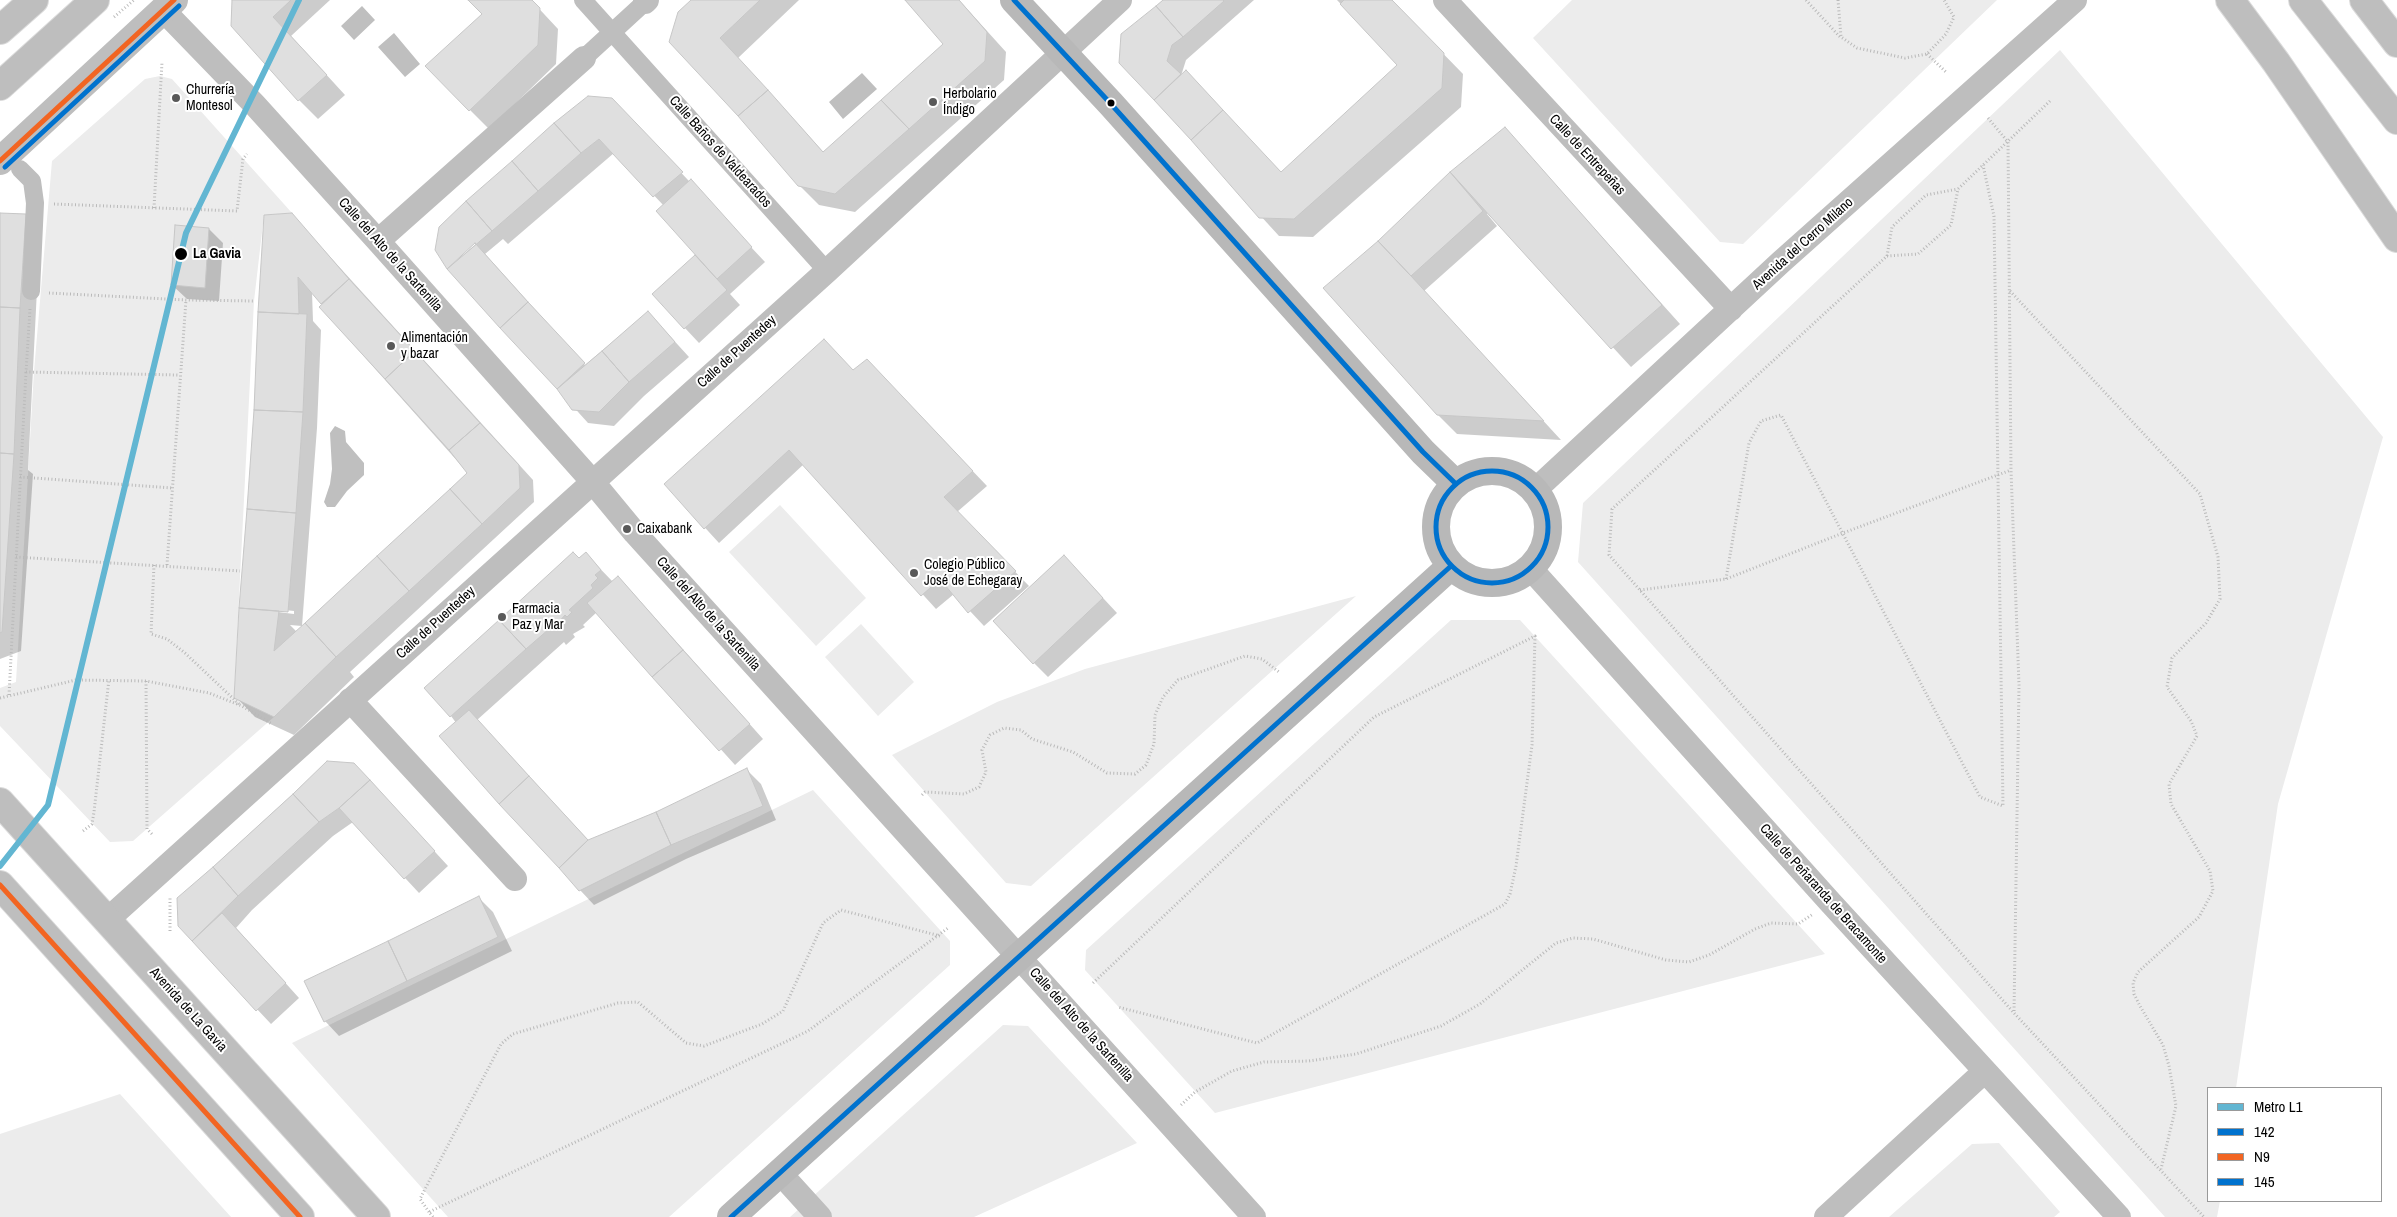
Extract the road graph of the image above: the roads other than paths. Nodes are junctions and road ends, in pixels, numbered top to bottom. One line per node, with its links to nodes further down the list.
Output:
1 (34, 0): 13 (main road)
2 (583, 0): 14 (street, Calle Baños de Valdearados)
3 (1014, 0): 17 (main road)
4 (1120, 0): 17 (street, Calle de Puentedey)
5 (1445, 0): 27 (street, Calle de Entrepeñas)
6 (2075, 0): 27 (street, Avenida del Cerro Milano)
7 (2230, 0): 23 (main road)
8 (2302, 0): 15 (main road)
9 (2364, 0): 16 (main road)
10 (646, 1): 14 (street)
11 (168, 5): 22 (main road); 24 (street, Calle del Alto de la Sartenilla)
12 (104, 9): 19 (main road)
13 (0, 30)
14 (612, 32): 18 (street); 25 (street, Calle Baños de Valdearados)
15 (2328, 32): 20 (main road); 21 (main road)
16 (2397, 43)
17 (1063, 54): 25 (street, Calle de Puentedey); 29 (main road)
18 (584, 58): 24 (street)
19 (0, 86)
20 (2397, 120)
21 (2397, 131)
22 (10, 165): 26 (street)
23 (2397, 238)
24 (378, 241): 28 (street, Calle del Alto de la Sartenilla)
25 (827, 271): 28 (street, Calle de Puentedey)
26 (31, 292)
27 (1731, 309): 30 (street, Avenida del Cerro Milano)
28 (592, 481): 33 (street, Calle de Puentedey); 38 (street, Calle del Alto de la Sartenilla)
29 (1456, 484): 30 (main road); 31 (main road)
30 (1534, 491): 32 (main road)
31 (1452, 566): 32 (main road); 38 (main road)
32 (1531, 569): 39 (street, Calle de Peñaranda de Bracamonte)
33 (350, 700): 35 (street); 37 (street, Calle de Puentedey)
34 (0, 802): 37 (main road, Avenida de La Gavia)
35 (515, 879)
36 (0, 885): 41 (main road)
37 (107, 920): 42 (main road, Avenida de La Gavia)
38 (1020, 957): 40 (main road); 45 (street, Calle del Alto de la Sartenilla)
39 (1985, 1072): 46 (street); 47 (street, Calle de Peñaranda de Bracamonte)
40 (780, 1173): 43 (main road); 44 (street)
41 (300, 1217)
42 (376, 1217)
43 (731, 1217)
44 (820, 1217)
45 (1254, 1217)
46 (1826, 1217)
47 (2119, 1217)

